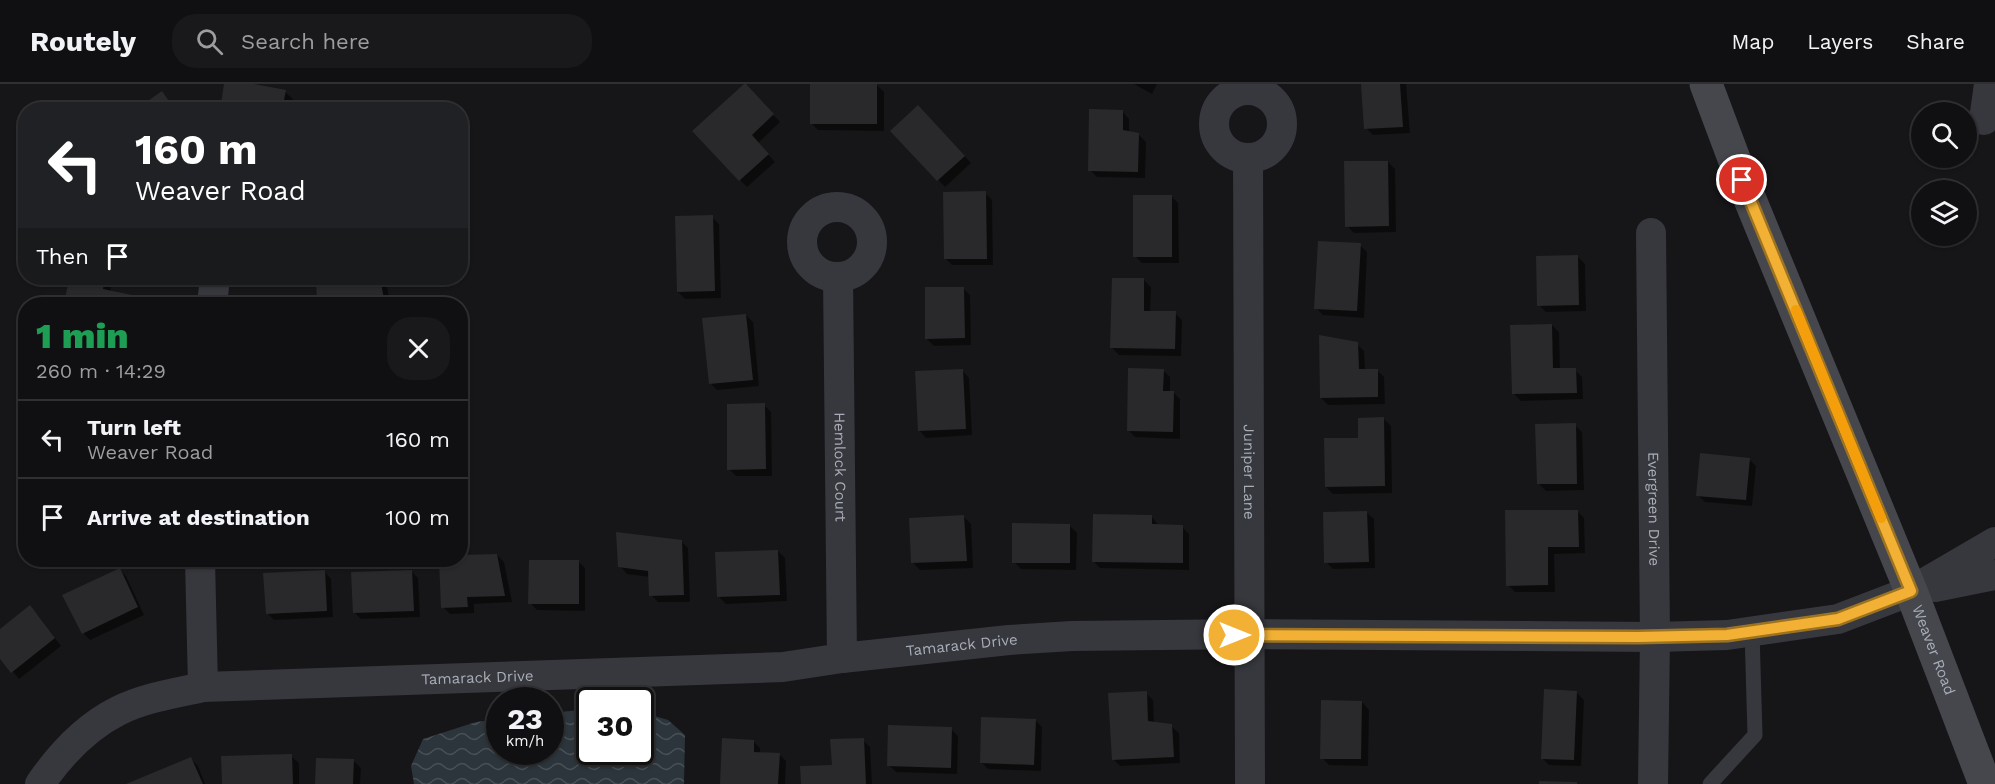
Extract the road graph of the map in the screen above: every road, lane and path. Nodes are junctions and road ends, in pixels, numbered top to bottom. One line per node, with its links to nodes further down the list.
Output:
1 (1706, 84): 10 (main road, Weaver Road)
2 (1989, 84): 3 (street)
3 (1984, 120)
4 (1248, 158): 12 (street, Juniper Lane)
5 (1651, 233): 13 (street, Evergreen Drive)
6 (838, 277): 14 (street, Hemlock Court)
7 (1995, 542): 10 (street)
8 (200, 567): 15 (street)
9 (1995, 575): 10 (street)
10 (1911, 591): 11 (street, Tamarack Drive); 20 (main road, Weaver Road)
11 (1752, 631): 13 (street, Tamarack Drive); 19 (lane)
12 (1251, 634): 13 (street, Tamarack Drive); 14 (street, Tamarack Drive); 17 (street, Juniper Lane)
13 (1655, 637): 18 (street, Evergreen Drive)
14 (842, 658): 15 (street, Tamarack Drive)
15 (203, 687): 16 (street, Tamarack Drive)
16 (40, 784)
17 (1250, 784)
18 (1653, 784)
19 (1710, 784)
20 (1985, 784)

